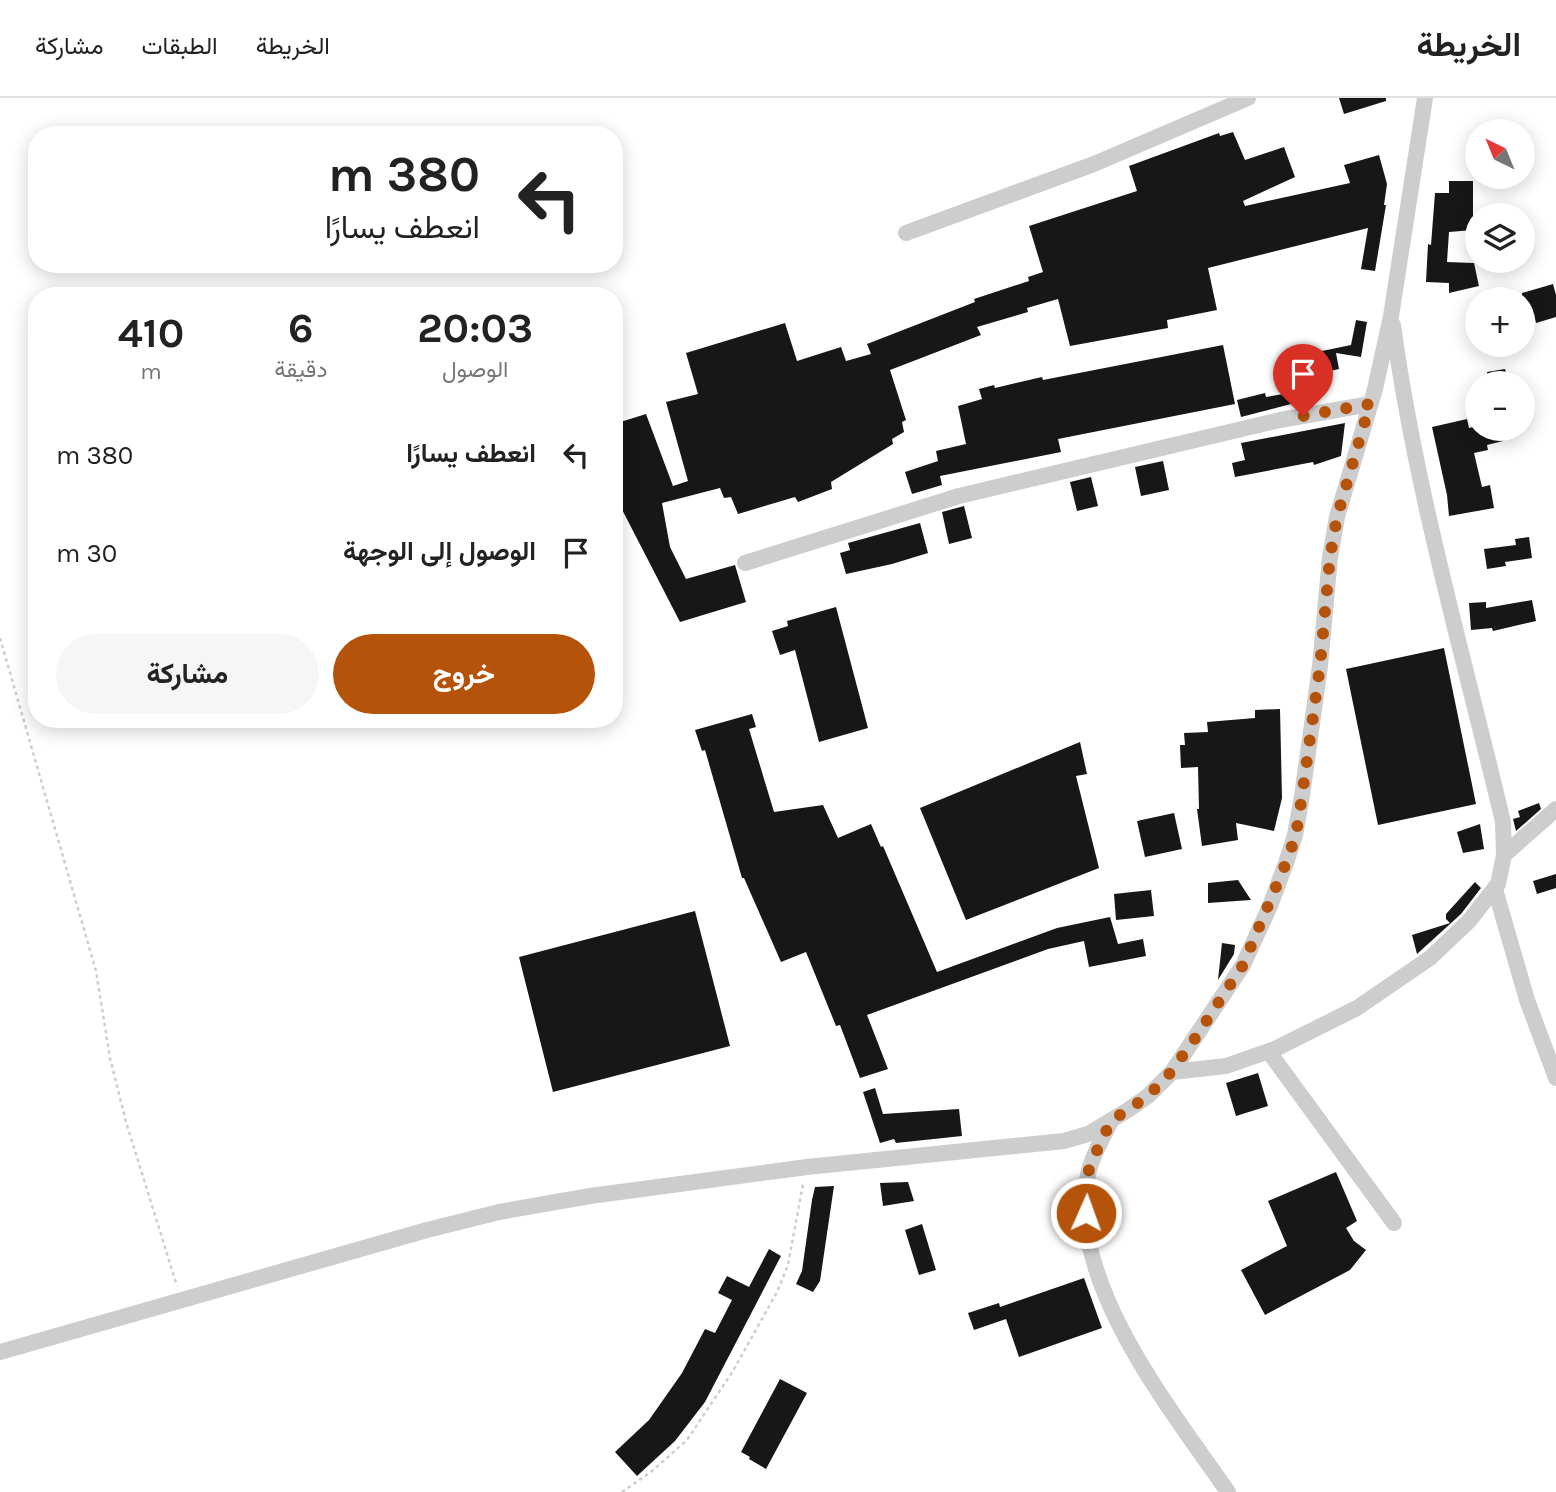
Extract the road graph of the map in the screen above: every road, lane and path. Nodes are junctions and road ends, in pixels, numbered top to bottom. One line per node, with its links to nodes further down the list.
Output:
1 (1248, 98): 3 (street)
2 (1425, 98): 4 (street)
3 (906, 233)
4 (1391, 316): 5 (street); 9 (street)
5 (1370, 404): 6 (street); 12 (street)
6 (745, 563)
7 (0, 638): 17 (path)
8 (1556, 808): 9 (street)
9 (1504, 855): 10 (street)
10 (1495, 890): 11 (street); 13 (street)
11 (1269, 1052): 12 (street); 16 (street)
12 (1171, 1072): 14 (street)
13 (1556, 1077)
14 (1111, 1121): 15 (street); 20 (street)
15 (807, 1167): 17 (street); 19 (path)
16 (1394, 1223)
17 (181, 1302): 18 (street)
18 (0, 1352)
19 (622, 1492)
20 (1228, 1492)

